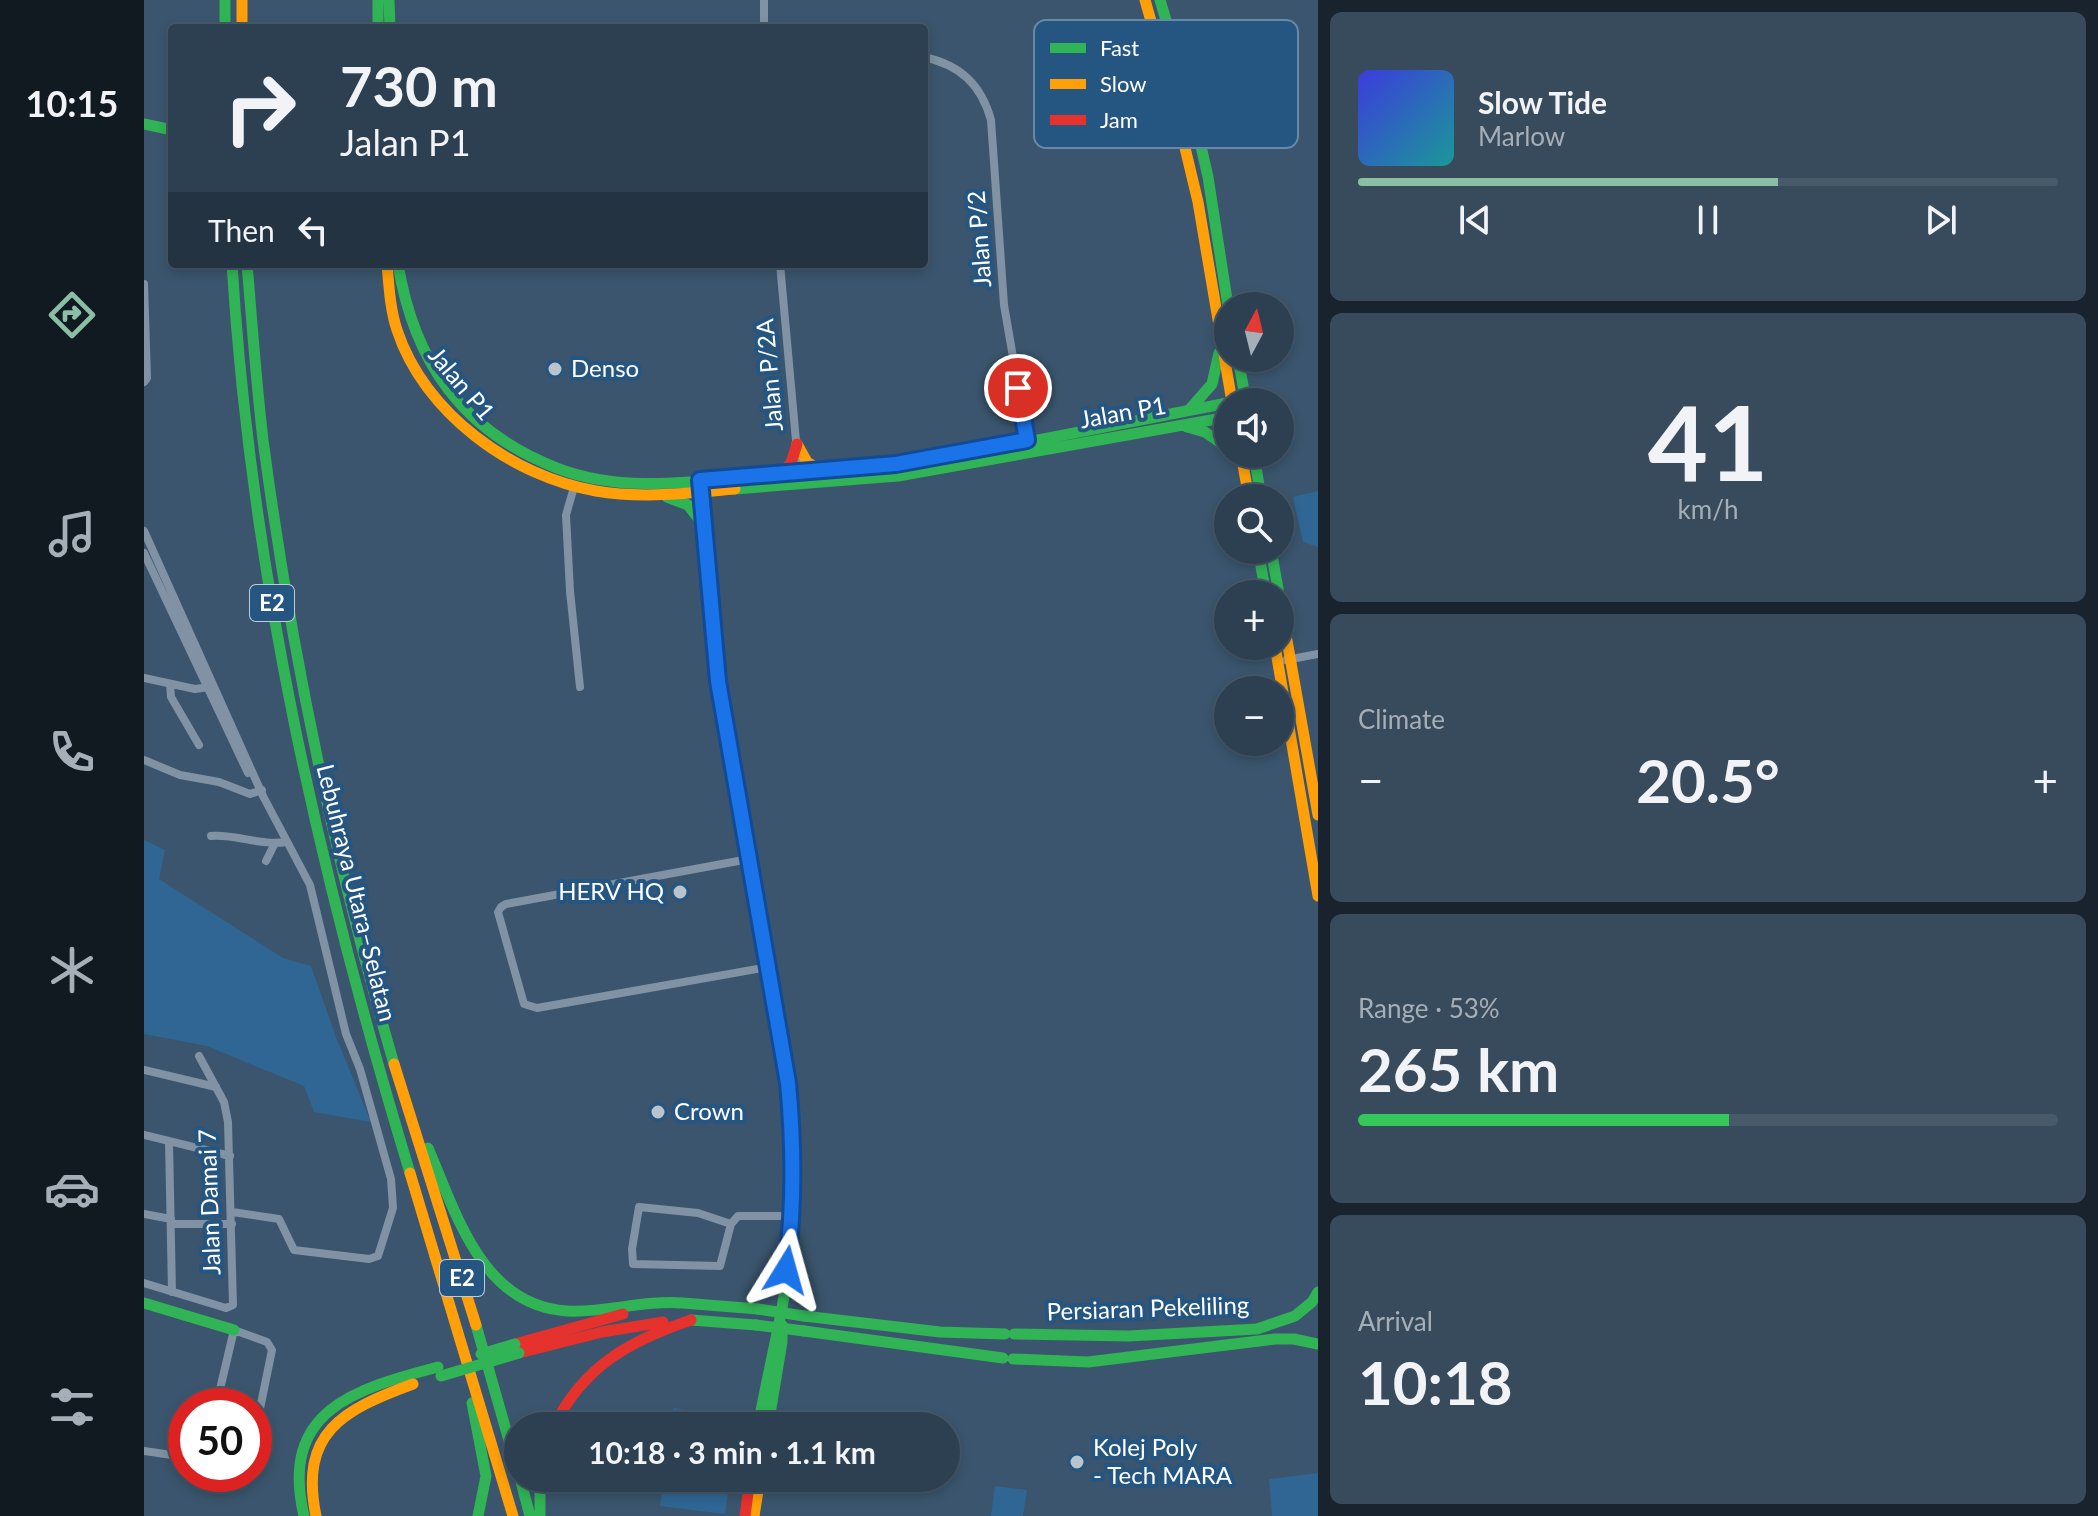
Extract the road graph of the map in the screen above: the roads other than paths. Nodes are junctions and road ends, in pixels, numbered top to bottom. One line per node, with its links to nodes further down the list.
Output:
1 (225, 0): 10 (main road)
2 (242, 0): 11 (main road)
3 (378, 0): 12 (main road)
4 (389, 0): 13 (main road)
5 (764, 0): 14 (street)
6 (1145, 0): 8 (main road)
7 (1160, 0): 9 (main road)
8 (1151, 20)
9 (1166, 20)
10 (225, 24)
11 (242, 24)
12 (378, 24)
13 (390, 24)
14 (764, 24)
15 (928, 58): 36 (street, Jalan P/2)
16 (144, 124): 17 (main road)
17 (168, 129)
18 (1185, 148): 27 (main road)
19 (1201, 148): 26 (main road)
20 (232, 268): 97 (main road, Lebuhraya Utara–Selatan / E2)
21 (247, 268): 73 (main road, Lebuhraya Utara–Selatan / E2)
22 (387, 268): 45 (main road, Jalan P1)
23 (399, 268): 44 (main road, Jalan P1)
24 (780, 268): 37 (street, Jalan P/2A)
25 (144, 284): 28 (street)
26 (1226, 292)
27 (1214, 299)
28 (145, 319): 30 (street)
29 (1215, 372): 32 (main road)
30 (144, 382)
31 (1214, 405): 32 (main road, Jalan P1)
32 (1188, 410): 36 (main road, Jalan P1)
33 (1214, 419): 34 (main road, Jalan P1)
34 (1180, 425): 35 (main road); 38 (main road, Jalan P1)
35 (1214, 438)
36 (1027, 440): 38 (street, Jalan P/2); 40 (main road, Jalan P1)
37 (797, 444): 40 (main road); 41 (main road); 42 (street, Jalan P/2A)
38 (1029, 453): 42 (main road, Jalan P1)
39 (1244, 469): 43 (main road)
40 (821, 470): 42 (main road, Jalan P1)
41 (782, 473): 42 (main road, Jalan P1); 44 (main road, Jalan P1)
42 (800, 478): 46 (main road, Jalan P1)
43 (1247, 484)
44 (700, 486): 46 (main road, Jalan P1); 47 (main road, Jalan P1); 48 (main road)
45 (574, 487): 47 (main road, Jalan P1); 59 (street)
46 (726, 490): 48 (main road)
47 (663, 495): 48 (main road)
48 (704, 524): 67 (main road)
49 (144, 531): 50 (street)
50 (147, 557): 58 (street)
51 (1318, 654): 52 (street)
52 (1294, 658)
53 (1286, 660): 55 (street)
54 (1290, 660): 63 (main road)
55 (1277, 662): 69 (main road)
56 (144, 678): 57 (street)
57 (170, 684): 58 (street); 60 (street)
58 (209, 687): 62 (street)
59 (580, 687)
60 (199, 745)
61 (144, 760): 62 (street)
62 (261, 793): 65 (street)
63 (1318, 815)
64 (211, 836): 66 (street)
65 (286, 842): 66 (street); 78 (street)
66 (275, 843): 68 (street)
67 (749, 859): 70 (main road); 70 (street)
68 (266, 861)
69 (1318, 896)
70 (768, 967): 80 (main road)
71 (199, 1056): 74 (street, Jalan Damai 7)
72 (144, 1070): 74 (street)
73 (400, 1086): 89 (main road); 103 (main road, Lebuhraya Utara–Selatan / E2)
74 (216, 1087): 77 (street, Jalan Damai 7)
75 (144, 1135): 76 (street)
76 (169, 1141): 77 (street); 81 (street)
77 (230, 1156): 78 (street, Jalan Damai 7)
78 (232, 1212): 82 (street, Jalan Damai 7)
79 (144, 1214): 81 (street)
80 (794, 1216): 83 (street); 87 (main road)
81 (171, 1222): 82 (street); 85 (street)
82 (232, 1224): 85 (street, Jalan Damai 7)
83 (731, 1224): 83 (street)
84 (144, 1283): 85 (street)
85 (172, 1292)
86 (1318, 1292): 89 (main road, Persiaran Pekeliling, bridge)
87 (783, 1297): 101 (main road); 102 (main road)
88 (144, 1303): 91 (main road)
89 (683, 1303): 94 (main road)
90 (691, 1320): 92 (main road, Persiaran Pekeliling, bridge); 94 (main road); 100 (main road)
91 (234, 1330): 98 (street); 99 (street)
92 (1299, 1339): 93 (main road, Persiaran Pekeliling); 95 (main road)
93 (1318, 1344)
94 (517, 1348): 96 (main road, bridge)
95 (1318, 1352)
96 (439, 1371): 110 (main road); 111 (main road)
97 (473, 1383): 112 (main road); 113 (main road, Lebuhraya Utara–Selatan / E2)
98 (220, 1388)
99 (264, 1388)
100 (561, 1412)
101 (761, 1412)
102 (770, 1412)
103 (504, 1422)
104 (144, 1451): 105 (street)
105 (168, 1454)
106 (524, 1492): 114 (main road)
107 (540, 1492): 115 (main road)
108 (748, 1492): 116 (main road)
109 (758, 1492): 117 (main road)
110 (304, 1516)
111 (316, 1516)
112 (478, 1516)
113 (513, 1516)
114 (530, 1516)
115 (540, 1516)
116 (745, 1516)
117 (754, 1516)

